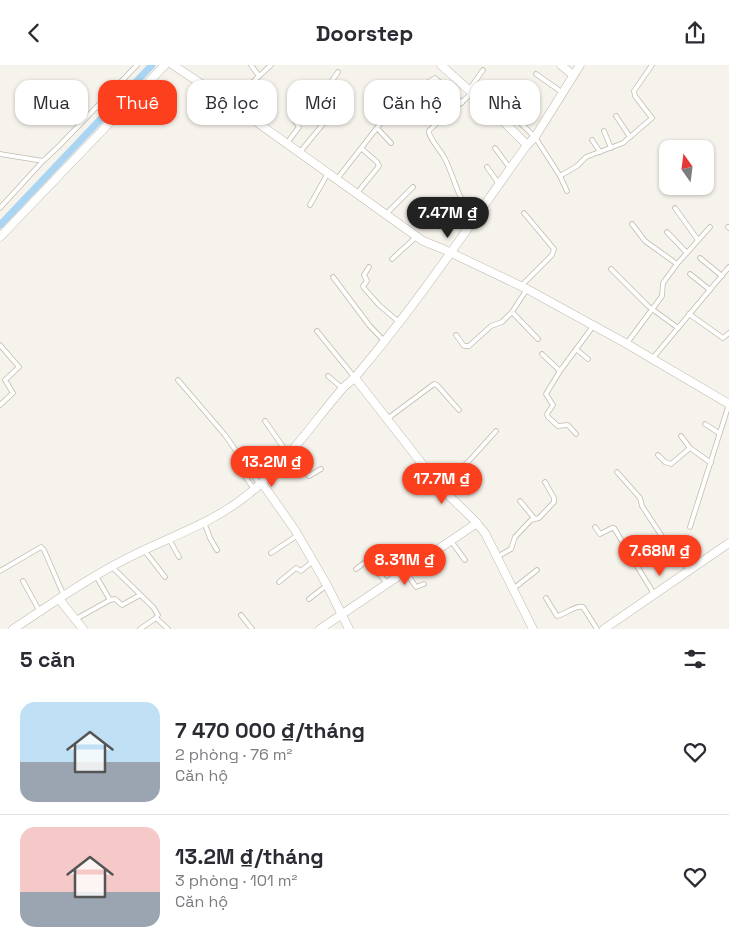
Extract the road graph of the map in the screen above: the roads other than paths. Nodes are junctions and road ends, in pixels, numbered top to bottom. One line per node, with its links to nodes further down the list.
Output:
1 (137, 65): 41 (lane)
2 (165, 65): 60 (street)
3 (173, 65): 15 (street)
4 (251, 65): 13 (lane)
5 (271, 65): 13 (lane)
6 (441, 65): 18 (street)
7 (561, 65): 14 (street)
8 (580, 65): 14 (street)
9 (652, 65): 30 (lane)
10 (483, 70): 17 (lane)
11 (338, 72): 38 (lane)
12 (536, 74): 20 (lane)
13 (259, 75): 16 (lane)
14 (573, 75): 20 (street)
15 (196, 80)
16 (254, 80)
17 (477, 80)
18 (470, 88)
19 (470, 91): 21 (lane)
20 (563, 93): 32 (street)
21 (462, 103): 56 (lane)
22 (616, 115): 30 (lane)
23 (261, 125): 33 (street)
24 (298, 125): 33 (lane)
25 (380, 125): 28 (lane)
26 (509, 125): 32 (street)
27 (517, 125): 32 (lane)
28 (377, 128): 34 (lane); 37 (lane)
29 (604, 131): 36 (lane)
30 (630, 137): 36 (lane)
31 (592, 140): 39 (lane)
32 (531, 141): 43 (street); 45 (lane)
33 (287, 143): 38 (street)
34 (391, 143)
35 (495, 148): 43 (lane)
36 (611, 148): 39 (lane)
37 (362, 149): 46 (lane); 50 (lane)
38 (300, 152): 44 (street)
39 (600, 152): 45 (lane)
40 (0, 154): 41 (lane)
41 (43, 161): 52 (lane)
42 (488, 167): 47 (lane)
43 (510, 168): 47 (street)
44 (328, 173): 46 (street); 51 (lane)
45 (560, 176): 49 (lane)
46 (337, 179): 50 (street)
47 (499, 184): 56 (street)
48 (413, 187): 55 (lane)
49 (567, 191)
50 (357, 193): 55 (street)
51 (310, 205)
52 (0, 208)
53 (674, 208): 62 (lane)
54 (524, 213): 74 (lane)
55 (386, 214): 61 (street)
56 (476, 217): 63 (street)
57 (632, 224): 67 (lane)
58 (710, 227): 62 (lane)
59 (667, 232): 64 (lane)
60 (0, 237)
61 (416, 237): 63 (street); 66 (lane)
62 (698, 240): 64 (lane)
63 (450, 253): 74 (street); 79 (street)
64 (686, 253): 67 (lane)
65 (700, 258): 72 (lane)
66 (392, 259)
67 (677, 264): 76 (lane)
68 (370, 267): 79 (lane)
69 (729, 267): 72 (lane)
70 (611, 269): 76 (lane)
71 (690, 274): 75 (lane)
72 (722, 276): 75 (lane)
73 (333, 277): 86 (lane)
74 (524, 288): 77 (lane); 80 (street)
75 (710, 290): 78 (lane)
76 (653, 309): 81 (lane); 87 (lane)
77 (512, 312): 84 (lane); 85 (lane)
78 (689, 314): 81 (lane); 83 (lane)
79 (399, 322): 86 (street)
80 (594, 325): 87 (street); 89 (lane)
81 (678, 328): 92 (lane)
82 (317, 331): 95 (lane)
83 (729, 333)
84 (456, 335)
85 (538, 339)
86 (384, 341): 95 (street)
87 (627, 344): 92 (street)
88 (0, 345): 99 (lane)
89 (576, 349): 91 (lane); 93 (lane)
90 (542, 354): 93 (lane)
91 (588, 359)
92 (652, 359): 98 (street)
93 (560, 371): 106 (lane)
94 (328, 376): 97 (lane)
95 (355, 377): 97 (street); 101 (street)
96 (178, 380): 116 (lane)
97 (343, 388): 109 (street)
98 (729, 404): 105 (lane)
99 (0, 405)
100 (459, 409): 101 (lane)
101 (387, 419): 117 (street)
102 (265, 421): 109 (lane)
103 (705, 424): 105 (lane)
104 (496, 431): 117 (lane)
105 (719, 433): 111 (lane)
106 (576, 434)
107 (681, 437): 108 (lane)
108 (690, 448): 110 (lane); 111 (lane)
109 (290, 453): 112 (lane); 116 (street)
110 (658, 455)
111 (711, 463): 123 (lane)
112 (321, 469)
113 (241, 471): 116 (lane)
114 (617, 473): 139 (lane)
115 (545, 483): 119 (lane)
116 (259, 486): 120 (street); 124 (street)
117 (441, 488): 121 (street)
118 (520, 501): 119 (lane)
119 (534, 518): 132 (lane)
120 (204, 522): 125 (street); 128 (lane)
121 (477, 523): 126 (street); 132 (street)
122 (594, 527): 149 (lane)
123 (690, 527)
124 (298, 535): 130 (lane); 134 (street)
125 (169, 539): 129 (street); 131 (lane)
126 (451, 541): 133 (lane); 140 (street)
127 (729, 543): 139 (street)
128 (217, 550)
129 (144, 551): 135 (street); 142 (lane)
130 (271, 553)
131 (179, 557)
132 (497, 557): 148 (street)
133 (465, 560)
134 (313, 561): 144 (lane); 147 (street)
135 (112, 567): 141 (street); 150 (lane)
136 (356, 569): 145 (lane)
137 (537, 570): 148 (lane)
138 (0, 571): 151 (lane)
139 (690, 571): 149 (street)
140 (406, 572): 145 (street); 146 (lane)
141 (96, 576): 151 (street); 153 (lane)
142 (165, 577)
143 (24, 581): 155 (lane)
144 (279, 582)
145 (388, 584): 156 (street)
146 (424, 584)
147 (327, 585): 154 (lane); 156 (street)
148 (513, 589): 168 (street)
149 (654, 594): 170 (street)
150 (140, 595): 153 (lane); 158 (lane)
151 (62, 597): 155 (street); 159 (street)
152 (546, 598): 169 (lane)
153 (110, 599): 159 (lane)
154 (309, 599)
155 (40, 611): 160 (street)
156 (342, 614): 166 (street); 167 (street)
157 (241, 615): 165 (lane)
158 (156, 618): 163 (lane); 164 (lane)
159 (76, 619): 162 (street)
160 (23, 627): 161 (street)
161 (13, 629)
162 (83, 629)
163 (140, 629)
164 (168, 629)
165 (252, 629)
166 (320, 629)
167 (349, 629)
168 (533, 629)
169 (597, 629)
170 (604, 629)

